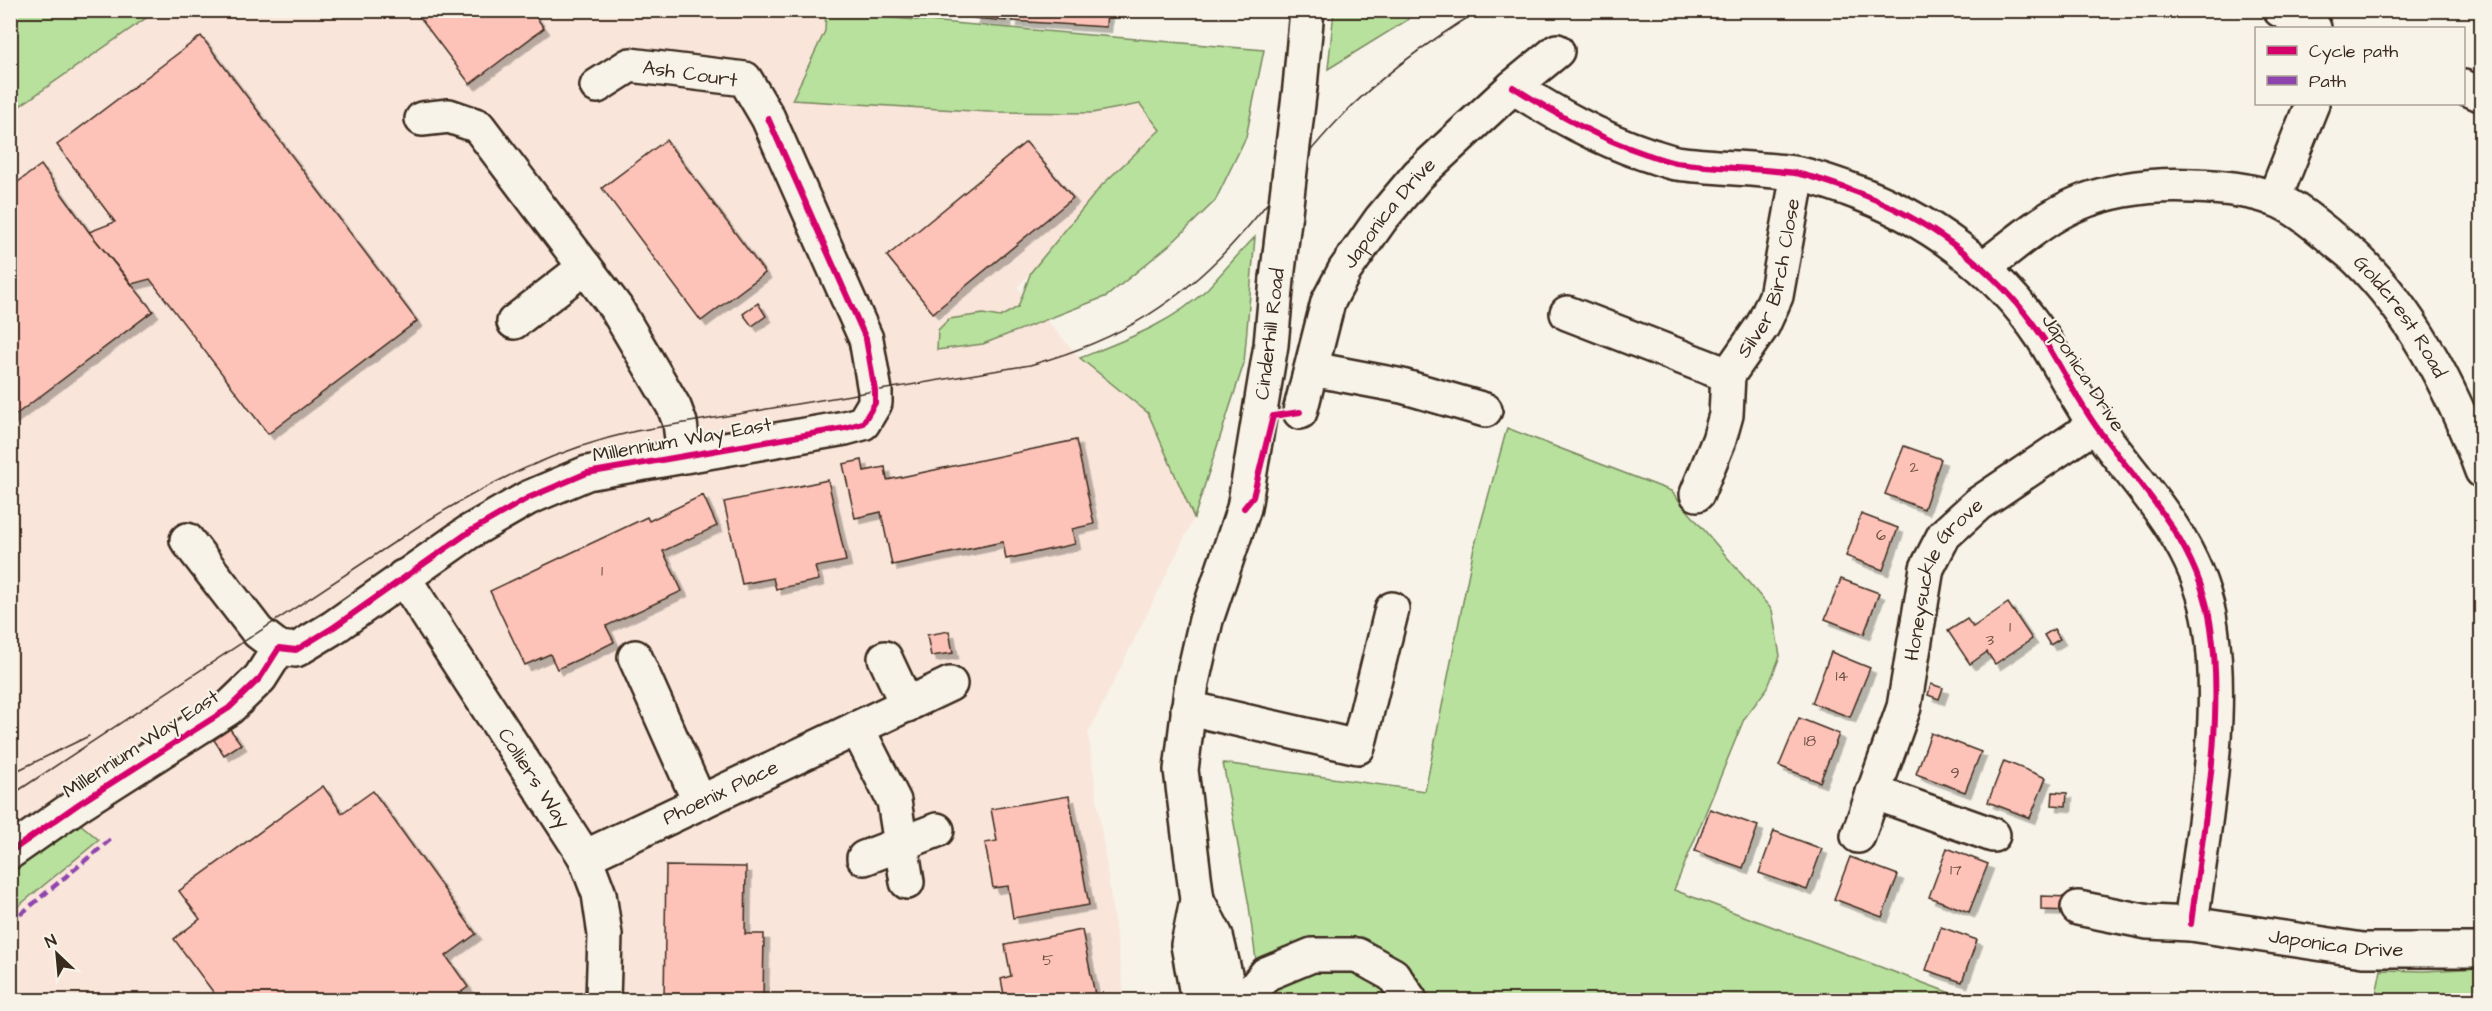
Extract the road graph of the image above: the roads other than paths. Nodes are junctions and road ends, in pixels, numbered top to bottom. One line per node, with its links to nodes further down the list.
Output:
1 (1307, 10): 34 (street, Cinderhill Road, bridge)
2 (2280, 10): 3 (street)
3 (2312, 27)
4 (1557, 51): 6 (street, Japonica Drive)
5 (597, 86): 10 (street, Ash Court)
6 (1513, 87): 12 (street, Japonica Drive); 18 (street, Japonica Drive)
7 (2465, 88): 8 (street)
8 (2481, 95)
9 (2312, 105): 13 (street)
10 (768, 118): 23 (street, Millennium Way East)
11 (422, 119): 14 (street)
12 (1798, 174): 15 (street, Japonica Drive); 19 (street, Silver Birch Close)
13 (2274, 199): 15 (street, Goldcrest Road); 24 (street, Goldcrest Road)
14 (585, 267): 17 (street); 23 (street)
15 (1983, 268): 22 (street, Japonica Drive)
16 (1567, 313): 19 (street, Silver Birch Close)
17 (514, 322)
18 (1312, 369): 20 (street); 21 (street, Japonica Drive)
19 (1728, 385): 25 (street)
20 (1485, 410)
21 (1300, 412)
22 (2095, 425): 36 (street, Honeysuckle Grove); 48 (street, Japonica Drive)
23 (684, 455): 27 (street, Millennium Way East)
24 (2481, 471)
25 (1697, 494)
26 (187, 540): 29 (street)
27 (403, 577): 29 (street, Millennium Way East); 43 (street, Colliers Way)
28 (1392, 609): 34 (street)
29 (279, 648): 42 (street, Millennium Way East)
30 (635, 657): 37 (street)
31 (885, 658): 33 (street)
32 (950, 684): 33 (street, Phoenix Place)
33 (906, 705): 35 (street, Phoenix Place)
34 (1188, 708): 46 (street, Cinderhill Road)
35 (857, 728): 37 (street, Phoenix Place); 41 (street)
36 (1887, 798): 39 (street); 40 (street, Honeysuckle Grove)
37 (700, 803): 43 (street, Phoenix Place)
38 (937, 830): 41 (street)
39 (1994, 835)
40 (1858, 836)
41 (899, 845): 44 (street); 45 (street)
42 (10, 852)
43 (585, 857): 50 (street, Colliers Way)
44 (864, 858)
45 (907, 882)
46 (1197, 900): 51 (street, Cinderhill Road); 52 (street, Cinderhill Road)
47 (2078, 908): 48 (street, Japonica Drive)
48 (2191, 924): 49 (street, Japonica Drive)
49 (2481, 950)
50 (603, 1000)
51 (1198, 1000)
52 (1231, 1000)
53 (1245, 1000): 54 (street)
54 (1410, 1000)

